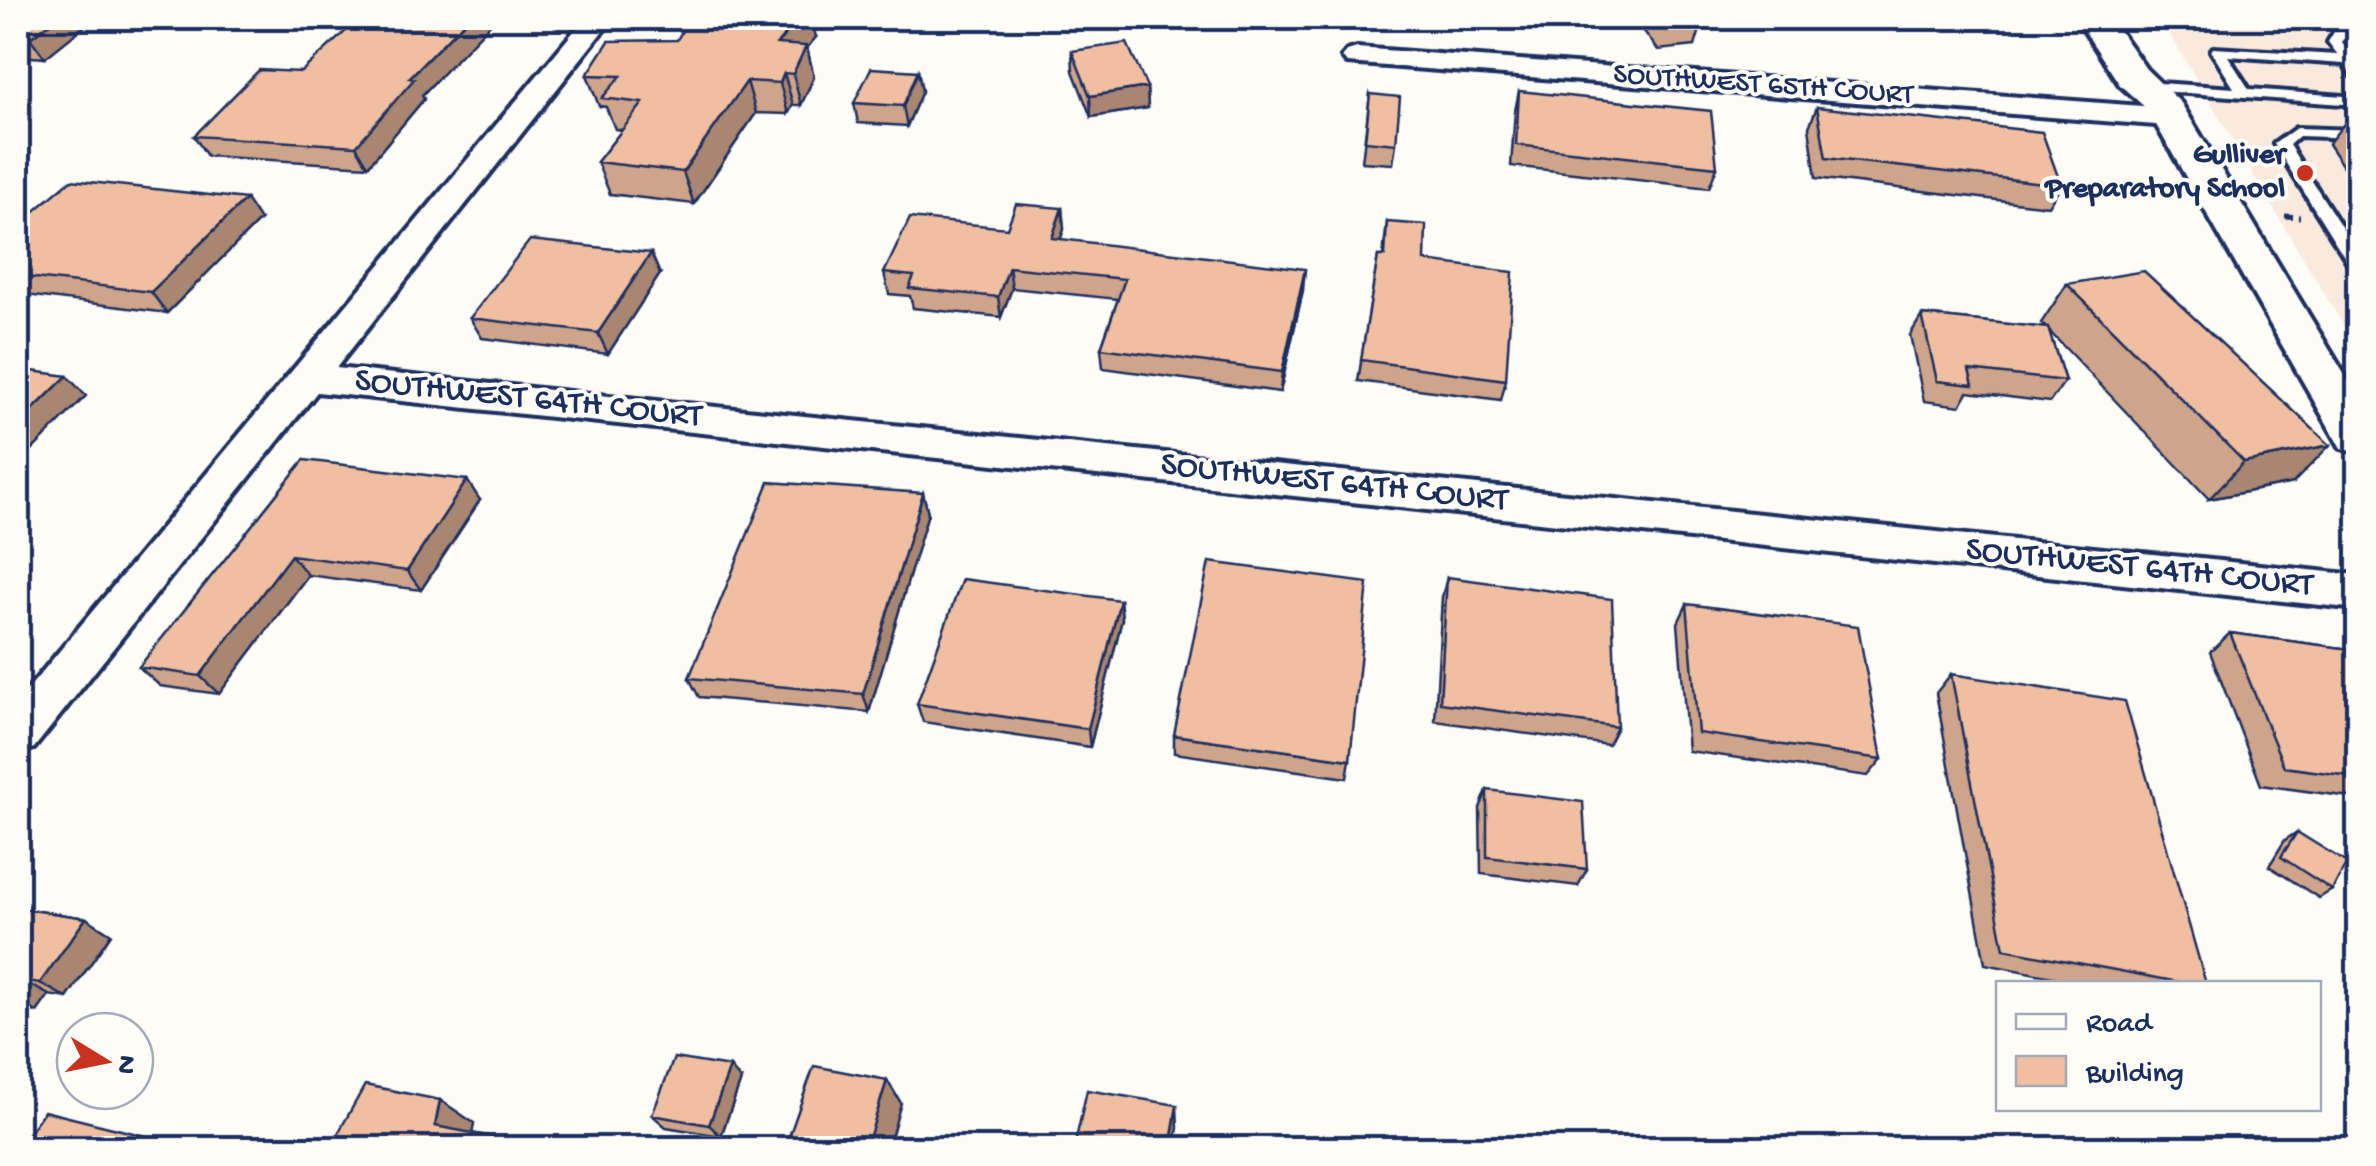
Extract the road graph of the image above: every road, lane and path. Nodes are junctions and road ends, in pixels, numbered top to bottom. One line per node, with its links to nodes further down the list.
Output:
1 (599, 18): 13 (street)
2 (2093, 18): 9 (street)
3 (2127, 18): 9 (street)
4 (2358, 35): 6 (lane)
5 (1357, 57): 9 (street, SOUTHWEST 65TH COURT)
6 (2353, 60): 7 (lane); 8 (lane)
7 (2358, 75)
8 (2244, 92): 9 (lane); 10 (lane)
9 (2159, 98): 14 (street)
10 (2358, 101)
11 (2358, 134): 12 (lane)
12 (2358, 265)
13 (308, 378): 15 (street, SOUTHWEST 64TH COURT); 16 (street)
14 (2358, 436)
15 (2358, 592)
16 (18, 734)

